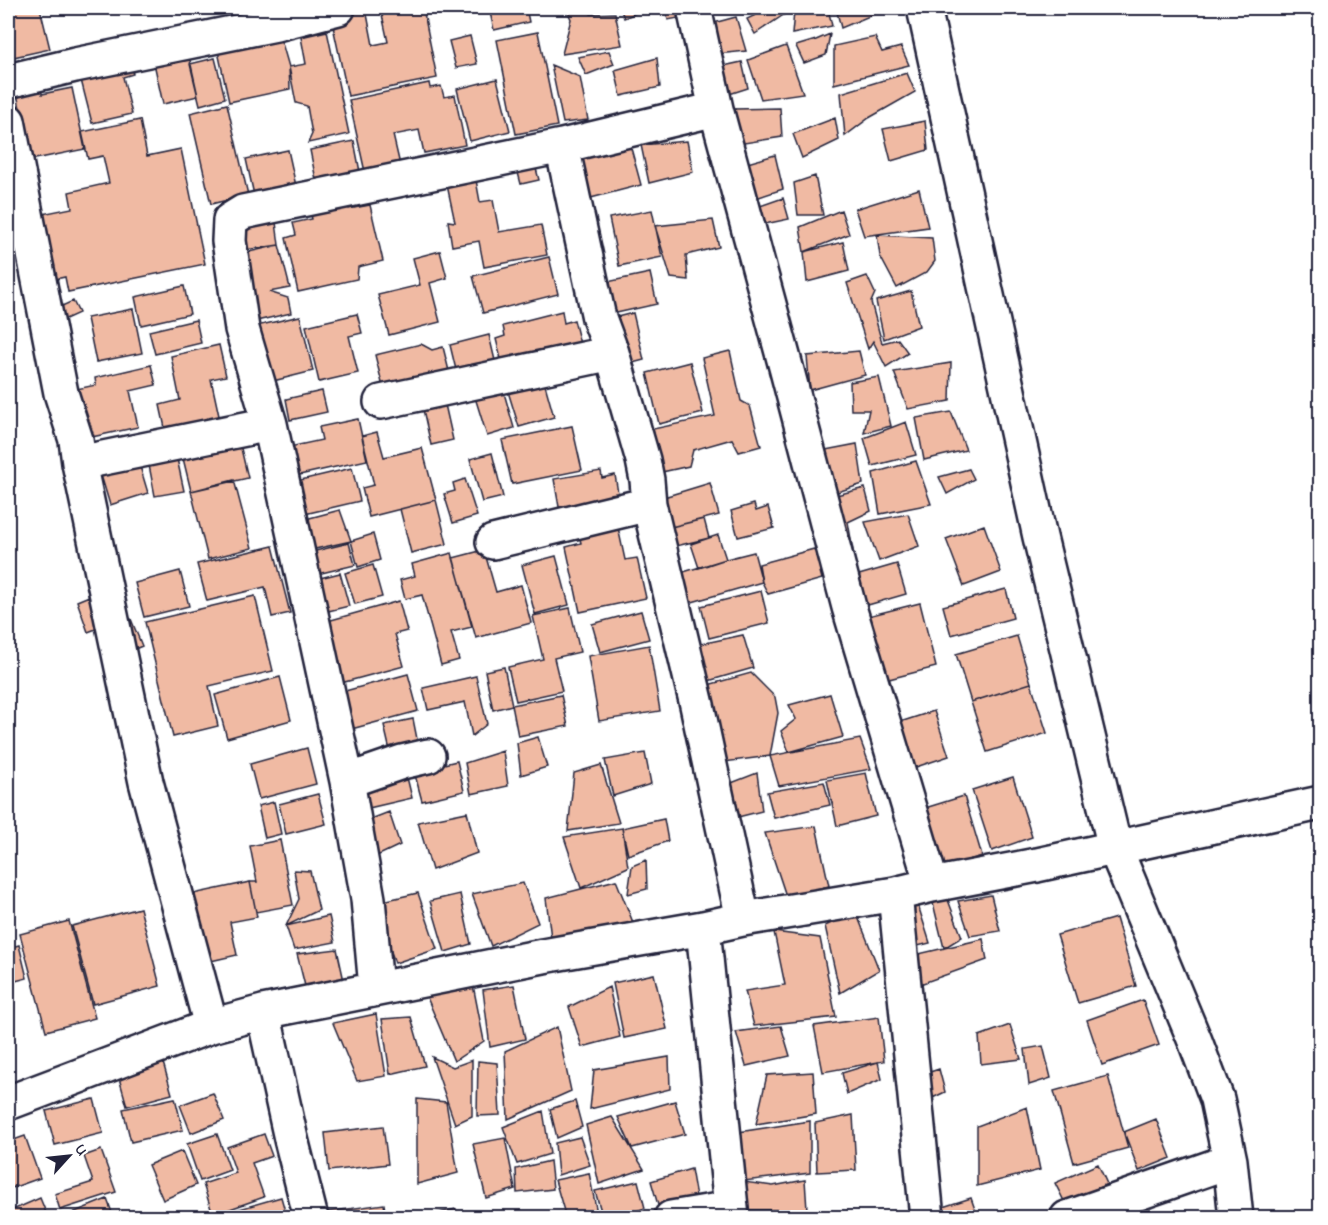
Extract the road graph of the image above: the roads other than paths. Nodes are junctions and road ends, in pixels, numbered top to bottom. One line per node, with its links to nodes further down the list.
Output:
1 (338, 8): 4 (street)
2 (694, 8): 5 (street)
3 (924, 8): 17 (street)
4 (8, 81)
5 (717, 109): 7 (street); 18 (street)
6 (8, 121): 11 (street)
7 (562, 146): 8 (street); 10 (street)
8 (612, 353): 9 (street); 12 (street)
9 (381, 402)
10 (270, 424): 11 (street); 15 (street)
11 (79, 463): 24 (street)
12 (649, 504): 13 (street); 20 (street)
13 (493, 542)
14 (428, 756): 15 (street)
15 (347, 781): 22 (street)
16 (1320, 803): 17 (street)
17 (1115, 848): 18 (street); 26 (street)
18 (932, 885): 19 (street)
19 (895, 894): 20 (street); 30 (street)
20 (743, 919): 21 (street)
21 (703, 928): 22 (street); 27 (street)
22 (376, 988): 23 (street)
23 (263, 1012): 24 (street); 28 (street)
24 (211, 1026): 25 (street)
25 (8, 1102)
26 (1230, 1161): 31 (street); 32 (street)
27 (732, 1213): 29 (street)
28 (311, 1218)
29 (671, 1218)
30 (927, 1218)
31 (1067, 1218)
32 (1236, 1218)

